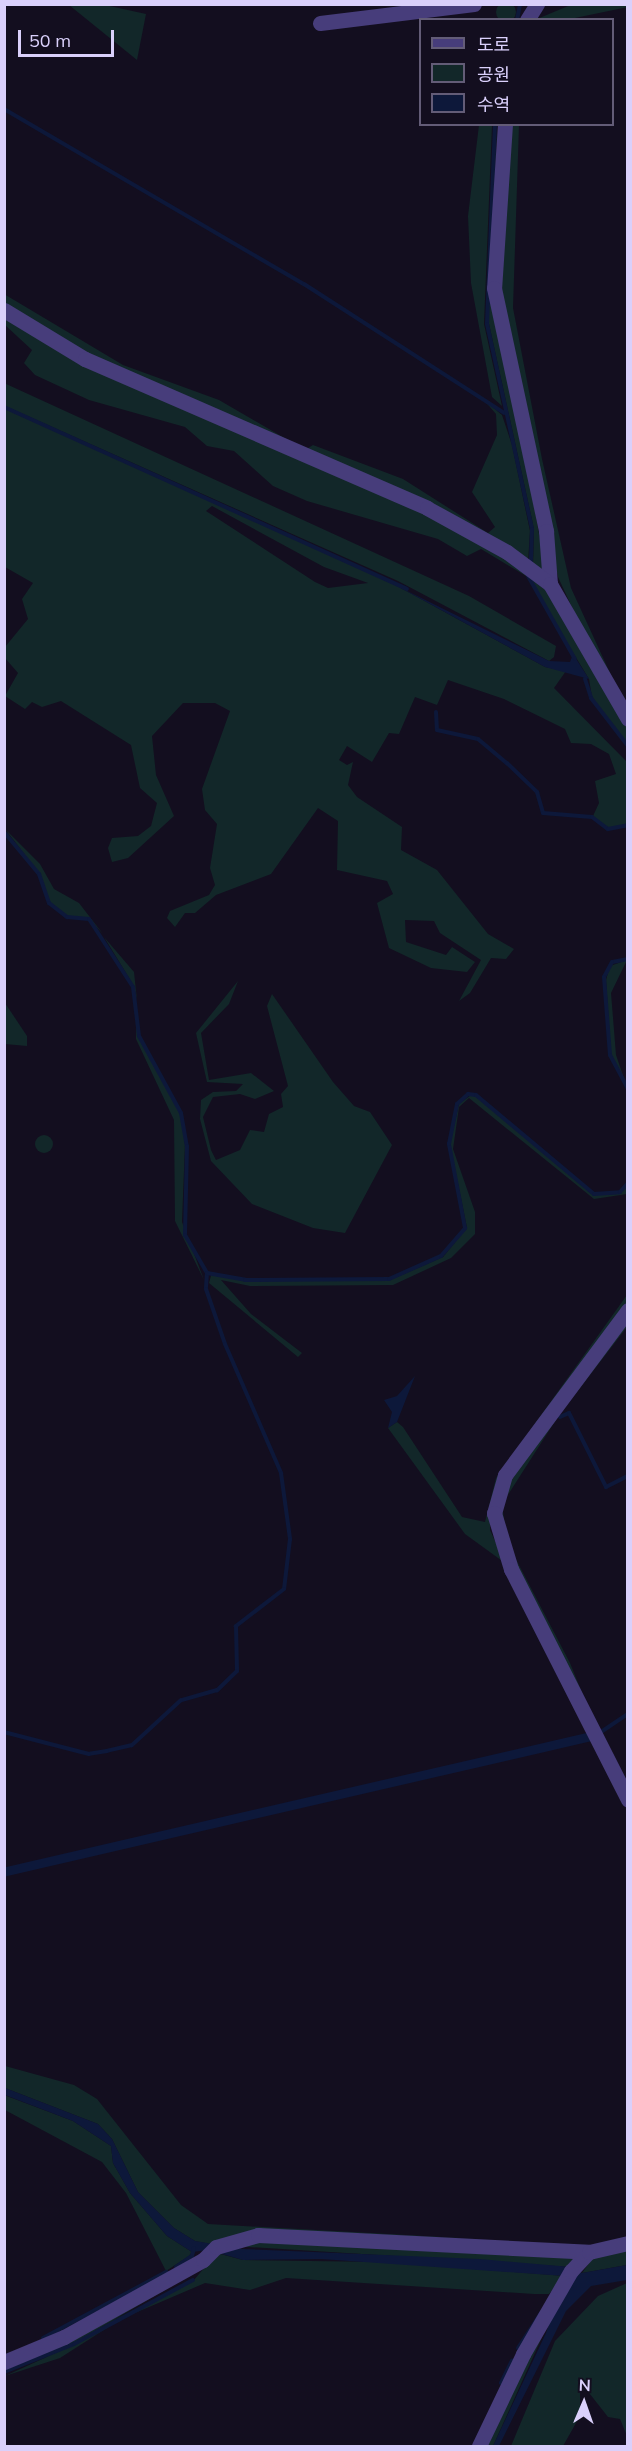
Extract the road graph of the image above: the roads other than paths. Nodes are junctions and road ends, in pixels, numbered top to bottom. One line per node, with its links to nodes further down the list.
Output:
1 (474, 4): 4 (street)
2 (537, 4): 3 (street)
3 (528, 18)
4 (320, 23)
5 (505, 126): 7 (street)
6 (4, 310): 7 (street)
7 (550, 584): 8 (street)
8 (627, 719)
9 (627, 1310): 10 (street)
10 (627, 1800)
11 (627, 2243): 12 (street)
12 (589, 2252): 13 (street); 14 (street)
13 (4, 2362)
14 (479, 2446)

